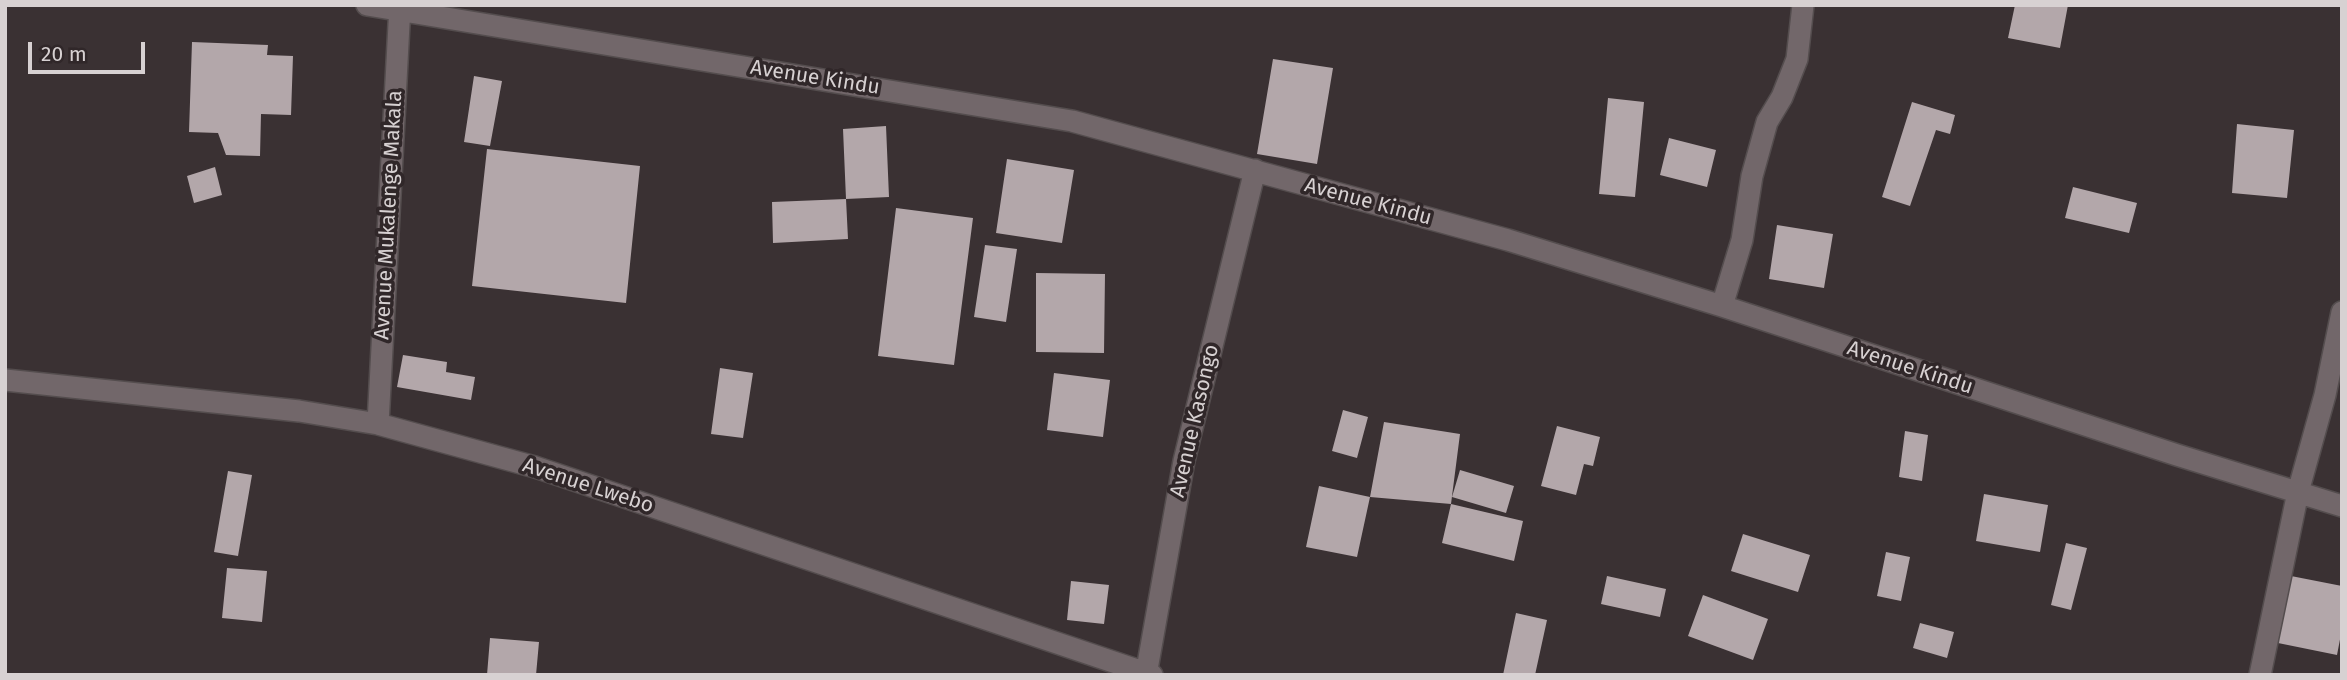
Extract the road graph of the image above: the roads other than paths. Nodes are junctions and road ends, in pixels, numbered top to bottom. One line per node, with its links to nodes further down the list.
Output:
1 (367, 5): 3 (street, Avenue Kindu)
2 (1803, 5): 5 (street)
3 (400, 7): 4 (street, Avenue Kindu); 8 (street, Avenue Mukalenge Makala)
4 (1255, 170): 5 (street, Avenue Kindu); 11 (street, Avenue Kasongo)
5 (1722, 306): 9 (street, Avenue Kindu)
6 (2342, 312): 9 (street)
7 (5, 380): 8 (street, Avenue Lwebo)
8 (378, 424): 11 (street, Avenue Lwebo)
9 (2298, 492): 10 (street, Avenue Kindu); 12 (street)
10 (2342, 506)
11 (1148, 674)
12 (2260, 675)

